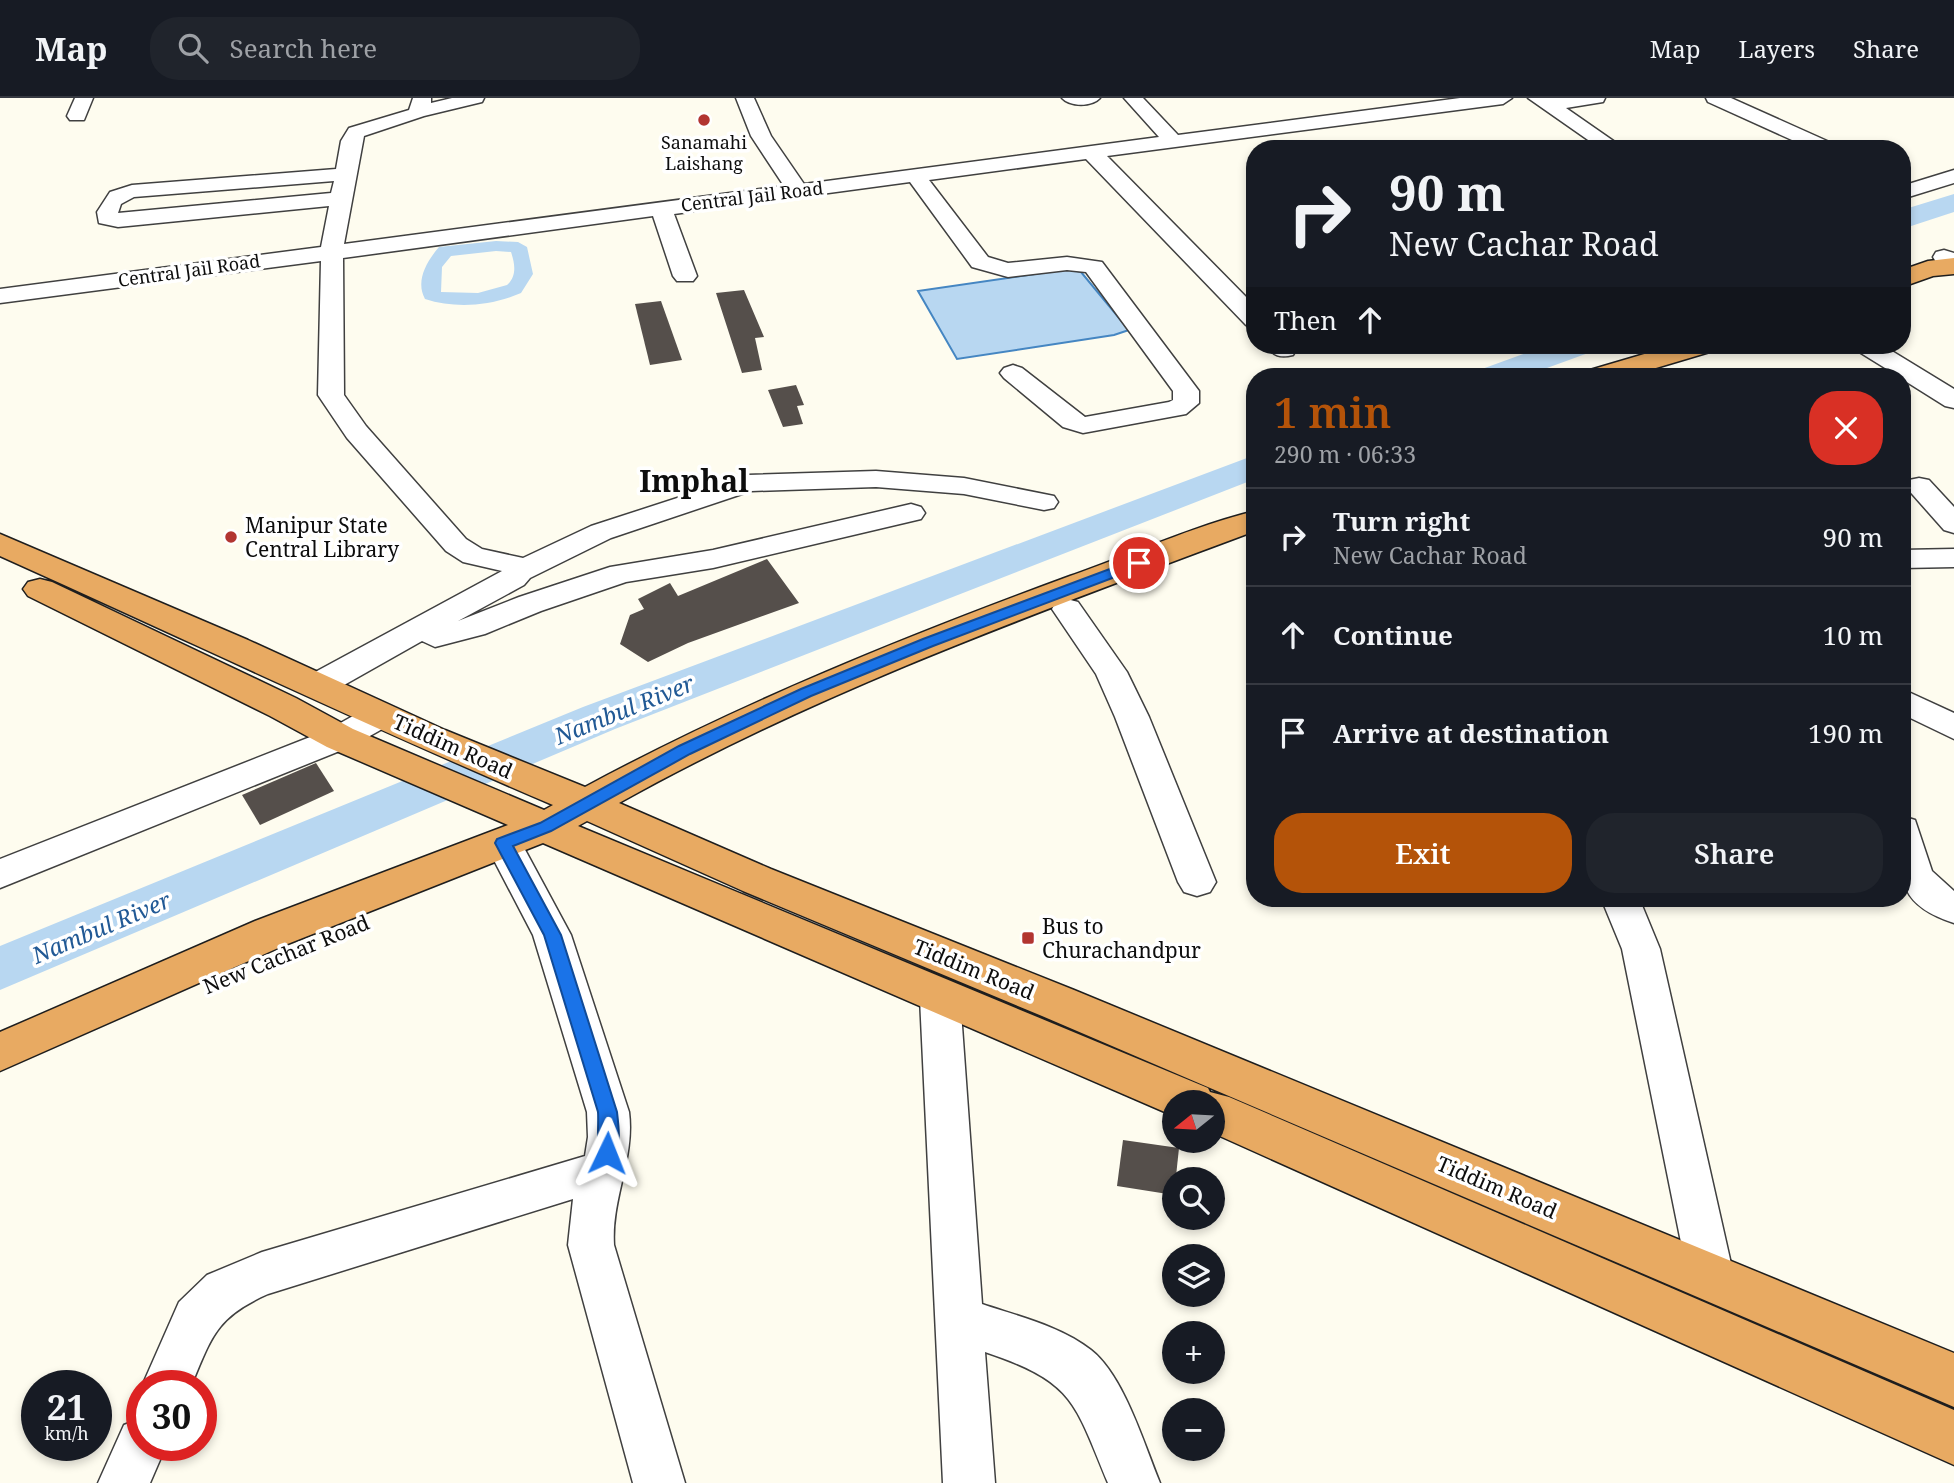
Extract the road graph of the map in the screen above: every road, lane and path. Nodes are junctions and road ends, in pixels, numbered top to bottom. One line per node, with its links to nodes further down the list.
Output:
1 (475, 98): 10 (street)
2 (745, 98): 21 (street)
3 (1071, 98): 4 (street)
4 (1091, 98)
5 (1133, 98): 15 (street)
6 (1503, 98): 11 (street, Central Jail Road)
7 (1596, 98): 9 (street)
8 (1715, 98): 14 (street)
9 (1543, 102): 13 (street)
10 (420, 105): 17 (street)
11 (1241, 133): 12 (street); 15 (street, Central Jail Road)
12 (1248, 140)
13 (1601, 140)
14 (1809, 140)
15 (1174, 141): 16 (street, Central Jail Road)
16 (1092, 153): 18 (street, Central Jail Road); 29 (street)
17 (345, 174): 22 (street); 22 (street)
18 (915, 175): 21 (street, Central Jail Road); 34 (street)
19 (1954, 176): 20 (street)
20 (1912, 190)
21 (798, 191): 23 (street, Central Jail Road)
22 (342, 198): 24 (street)
23 (661, 208): 24 (street, Central Jail Road); 27 (street)
24 (332, 250): 28 (street, Central Jail Road); 46 (street)
25 (1947, 261): 26 (highway)
26 (1911, 275)
27 (685, 276)
28 (0, 296)
29 (1246, 311)
30 (1673, 354): 32 (highway)
31 (1880, 354): 33 (street)
32 (1627, 368)
33 (1902, 368)
34 (1013, 373)
35 (1911, 373): 36 (street)
36 (1954, 400)
37 (1919, 486): 41 (street)
38 (1044, 502): 46 (street)
39 (911, 513): 48 (street)
40 (1246, 523): 54 (highway, New Cachar Road)
41 (1954, 524)
42 (0, 544): 49 (highway, Tiddim Road)
43 (1954, 558): 44 (street)
44 (1911, 560)
45 (0, 570): 53 (highway)
46 (519, 571): 48 (street)
47 (1067, 609): 58 (street)
48 (384, 649): 49 (street)
49 (318, 685): 51 (highway, Tiddim Road)
50 (1911, 705): 52 (street)
51 (382, 715): 53 (street); 54 (highway, Tiddim Road)
52 (1954, 727)
53 (340, 737): 55 (highway); 57 (street)
54 (570, 818): 55 (highway, New Cachar Road); 55 (highway); 61 (highway, Tiddim Road); 67 (highway, Tiddim Road)
55 (506, 838): 62 (highway, New Cachar Road); 63 (highway, New Cachar Road); 66 (street)
56 (1911, 870): 60 (street)
57 (0, 874)
58 (1197, 882)
59 (1624, 907): 67 (street)
60 (1954, 908)
61 (940, 998): 64 (highway, Tiddim Road); 68 (street)
62 (0, 1052)
63 (0, 1079)
64 (1163, 1090)
65 (1225, 1116): 71 (highway)
66 (604, 1170): 69 (street); 74 (street)
67 (1711, 1277): 70 (highway, Tiddim Road)
68 (959, 1320): 75 (street); 76 (street)
69 (173, 1370)
70 (1954, 1380)
71 (1954, 1438)
72 (134, 1461): 73 (street)
73 (124, 1483)
74 (659, 1483)
75 (969, 1483)
76 (1134, 1483)

